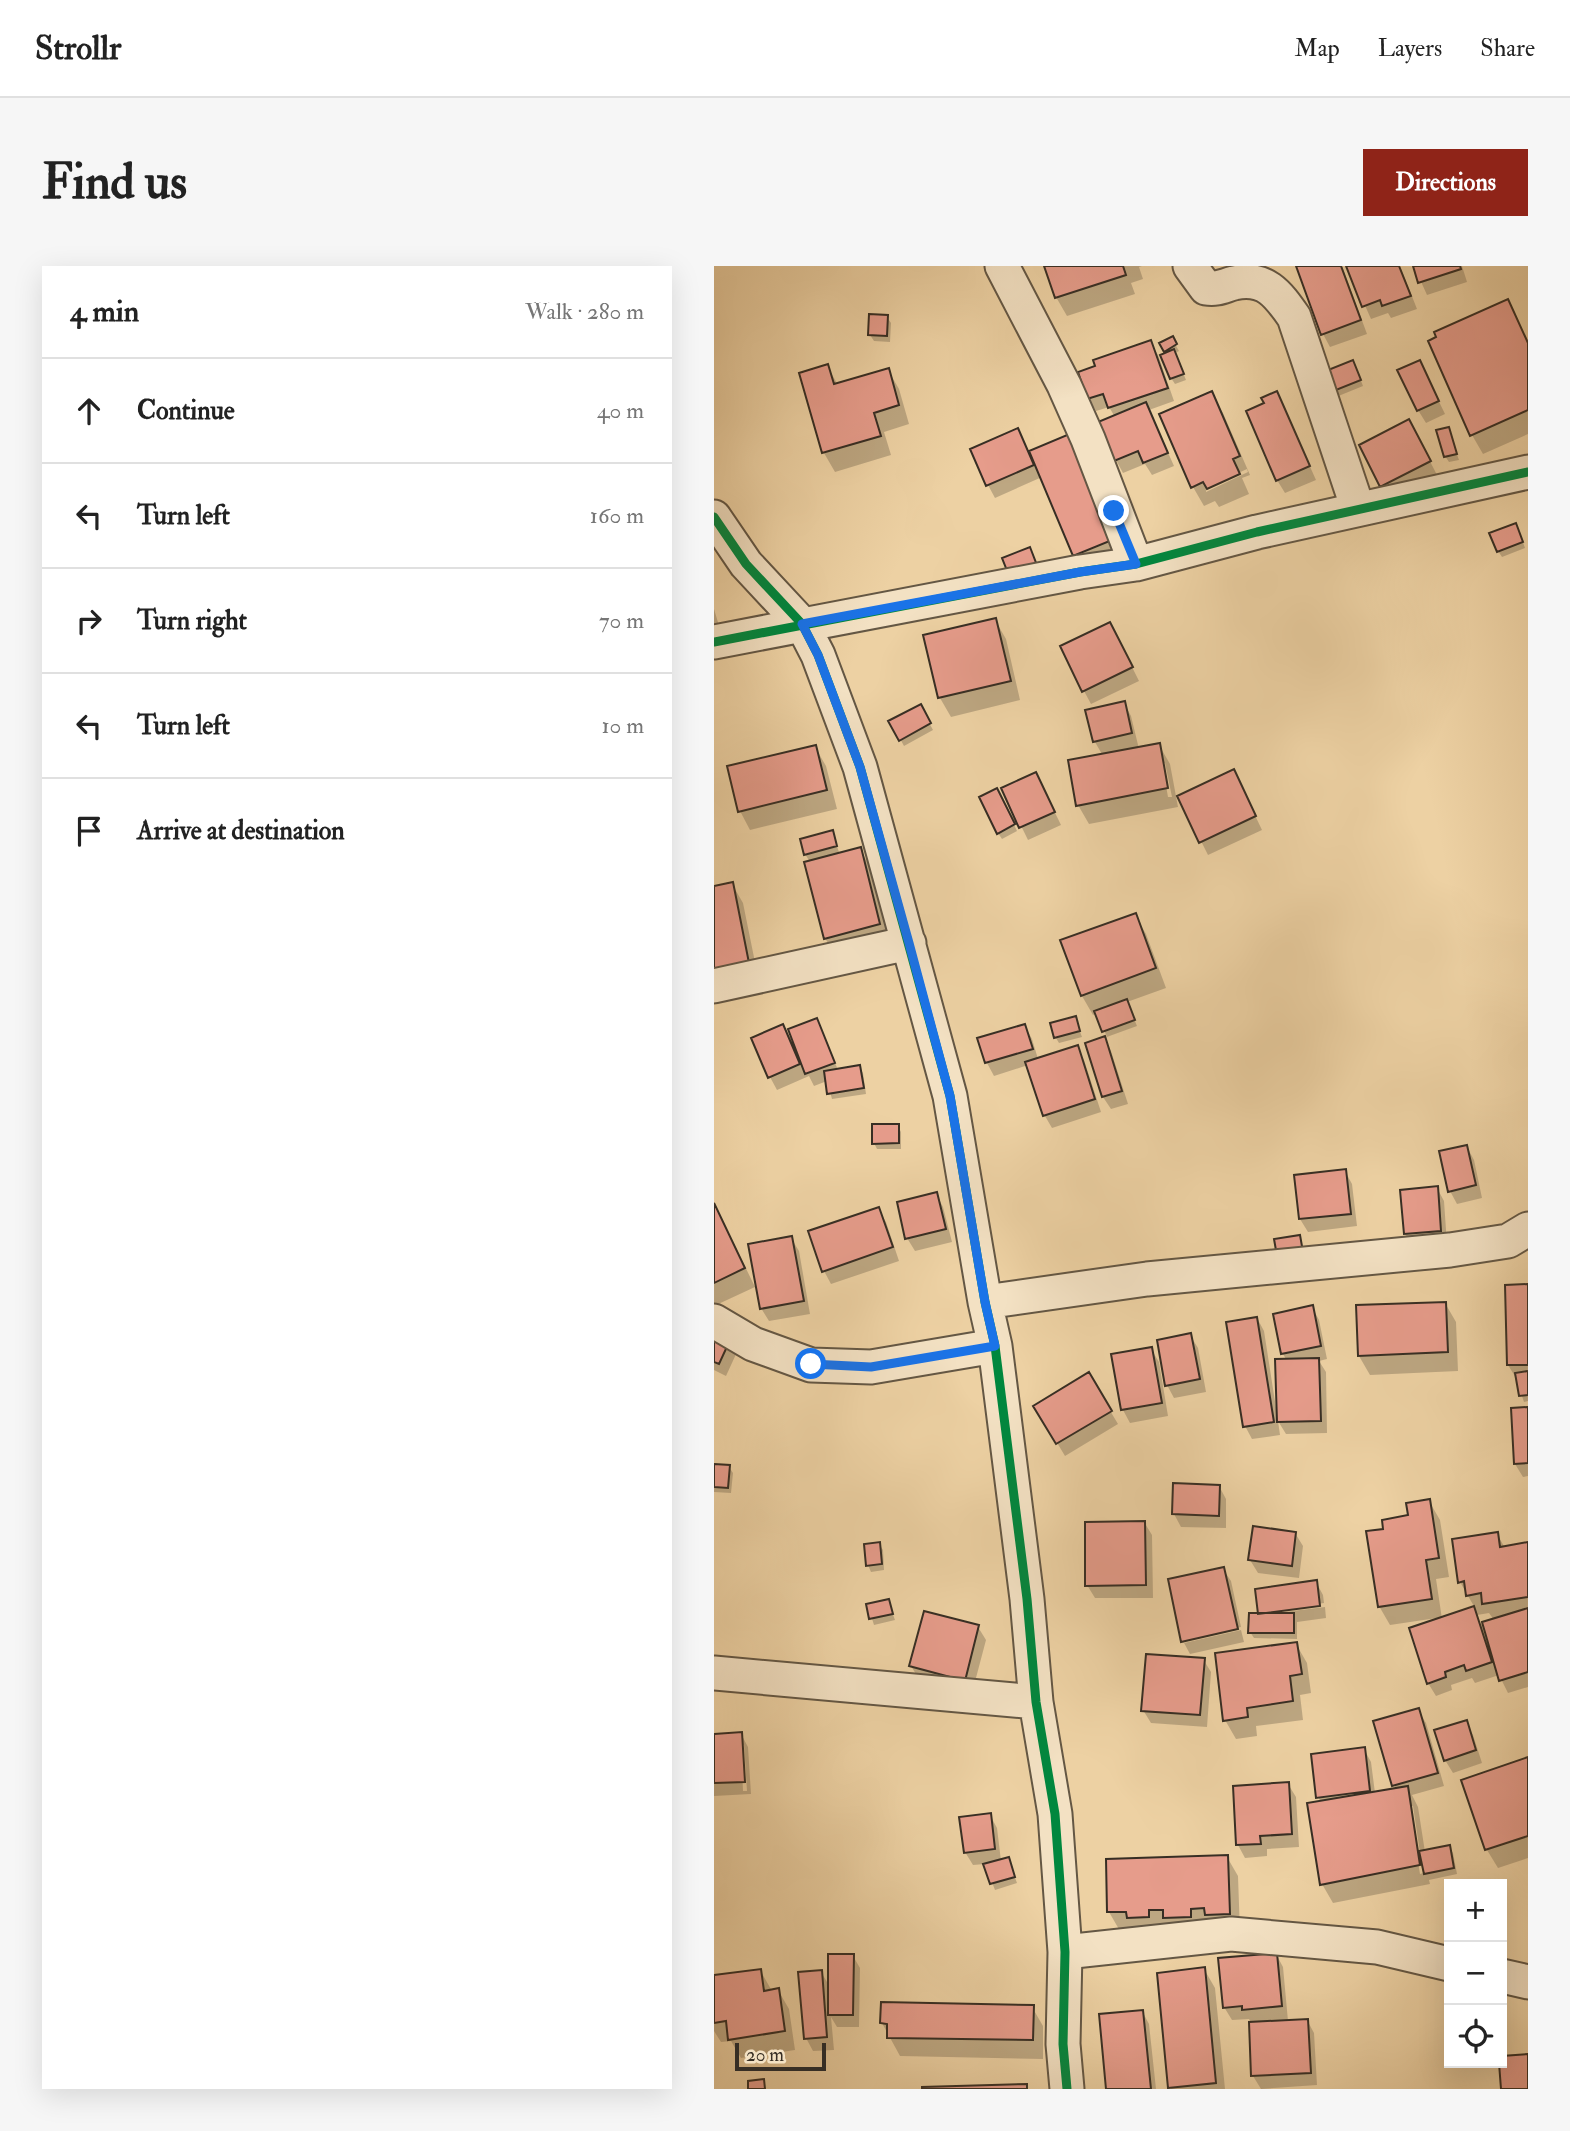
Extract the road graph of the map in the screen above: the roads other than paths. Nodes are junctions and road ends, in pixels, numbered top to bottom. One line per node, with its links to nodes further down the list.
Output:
1 (1002, 266): 6 (street)
2 (1191, 266): 4 (street)
3 (1528, 472): 4 (street)
4 (1358, 509): 6 (street)
5 (714, 517): 7 (street)
6 (1136, 564): 7 (street)
7 (802, 624): 8 (street); 9 (street)
8 (714, 642)
9 (909, 943): 10 (street); 12 (street)
10 (714, 986)
11 (1528, 1228): 12 (street)
12 (985, 1302): 14 (street)
13 (714, 1321): 14 (street)
14 (995, 1346): 16 (street)
15 (714, 1673): 16 (street)
16 (1036, 1702): 17 (street)
17 (1065, 1952): 18 (street); 21 (street)
18 (1444, 1963)
19 (1507, 1977): 20 (street)
20 (1528, 1982)
21 (1067, 2089)

